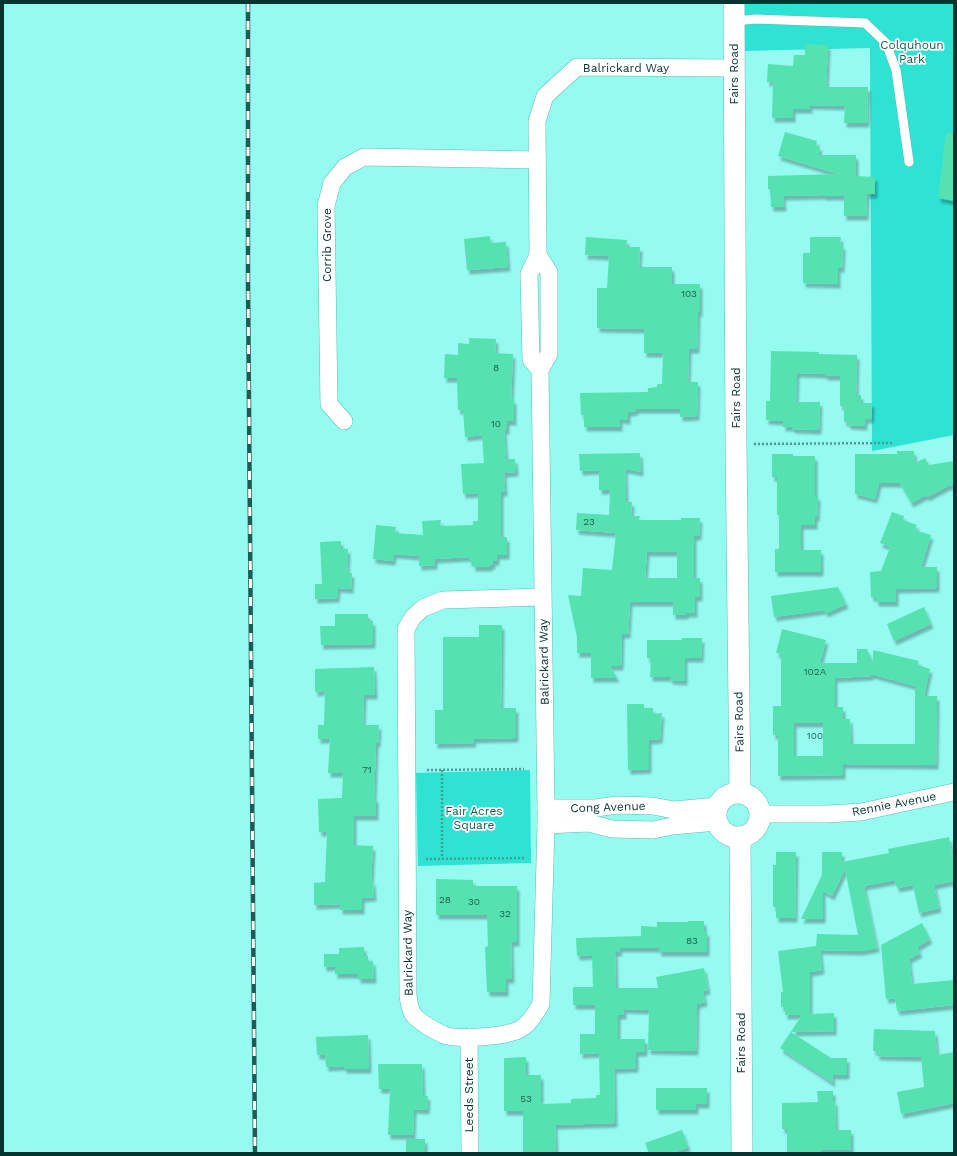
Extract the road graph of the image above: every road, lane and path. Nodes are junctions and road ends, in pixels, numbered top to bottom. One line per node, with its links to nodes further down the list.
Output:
1 (734, 12): 2 (street, Fairs Road); 4 (lane)
2 (734, 68): 3 (street, Balrickard Way); 7 (street, Fairs Road)
3 (537, 160): 5 (street, Corrib Grove); 8 (street, Balrickard Way)
4 (909, 162)
5 (344, 421)
6 (893, 443): 7 (path)
7 (736, 444): 12 (street, Fairs Road)
8 (543, 597): 14 (street, Balrickard Way); 22 (street, Balrickard Way)
9 (524, 769): 11 (path)
10 (427, 770): 11 (path)
11 (442, 770): 21 (path)
12 (740, 792): 15 (street); 16 (street)
13 (954, 792): 16 (street, Rennie Avenue)
14 (546, 808): 15 (street, Cong Avenue); 17 (street, Balrickard Way)
15 (717, 814): 17 (street, Cong Avenue); 18 (street)
16 (761, 814): 18 (street)
17 (546, 825): 22 (street, Balrickard Way)
18 (740, 837): 24 (street, Fairs Road)
19 (524, 858): 21 (path)
20 (426, 859): 21 (path)
21 (442, 859)
22 (469, 1037): 23 (street, Leeds Street)
23 (470, 1153)
24 (742, 1153)

